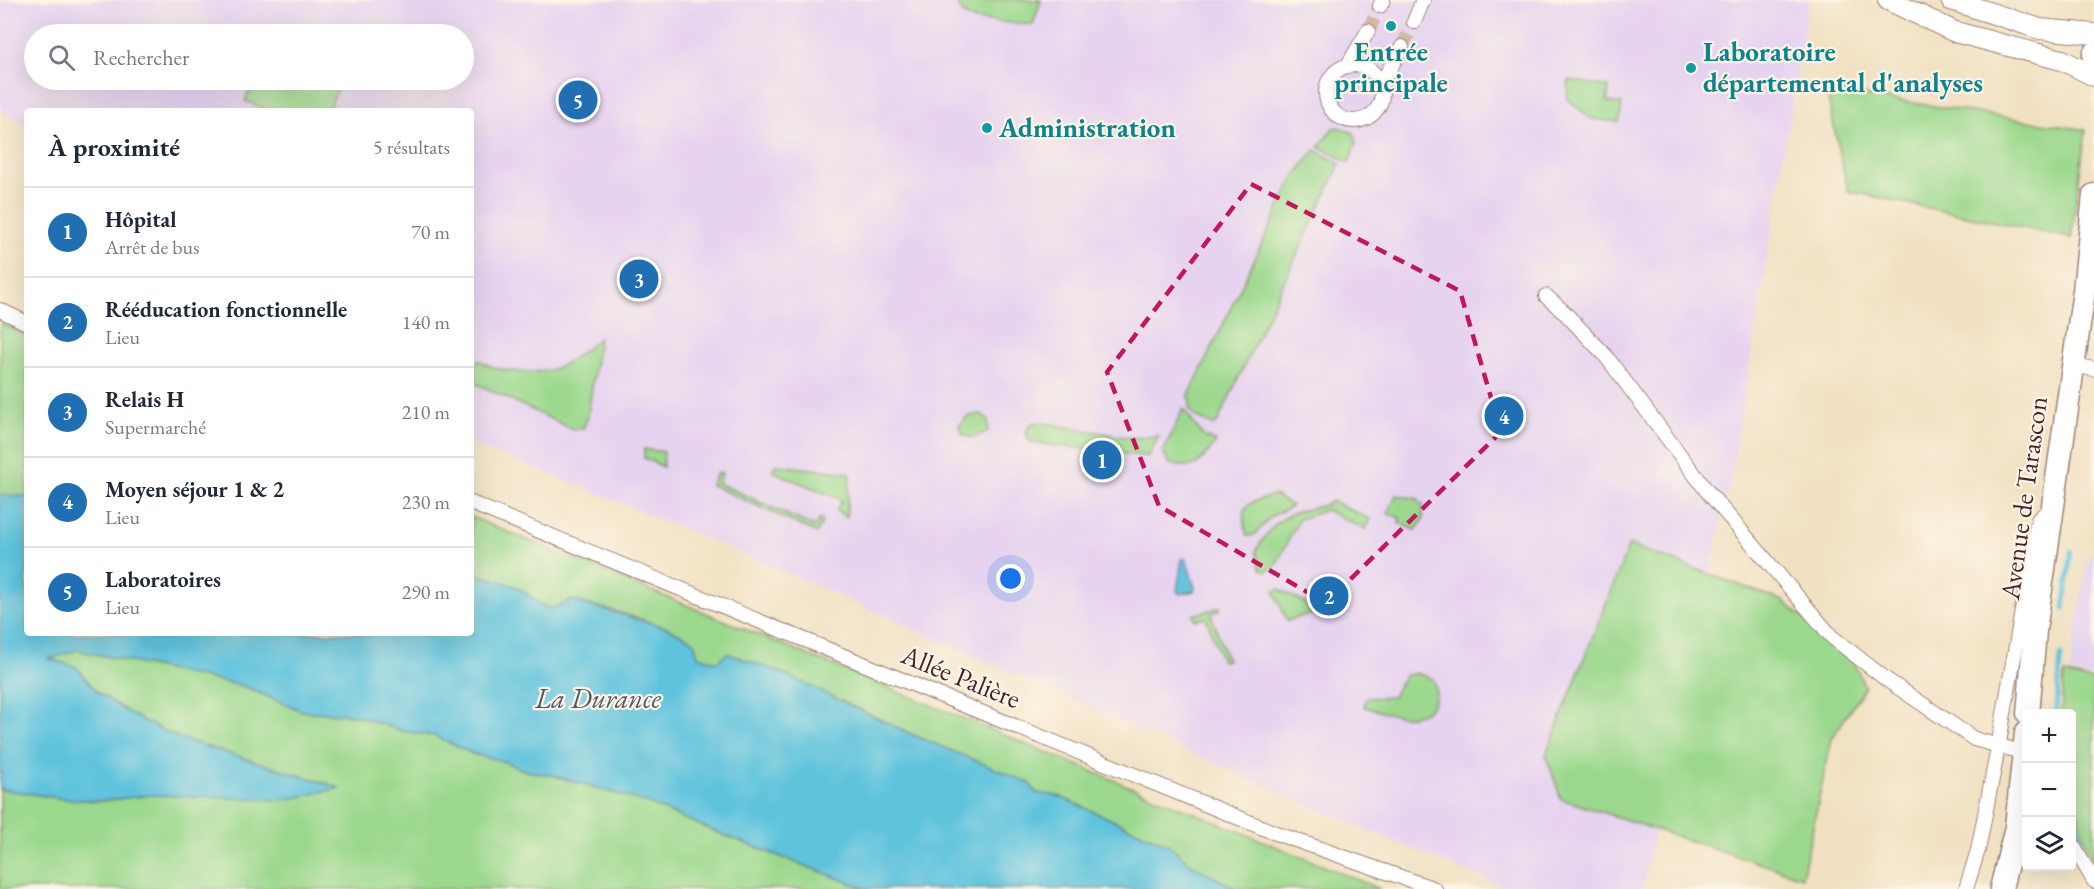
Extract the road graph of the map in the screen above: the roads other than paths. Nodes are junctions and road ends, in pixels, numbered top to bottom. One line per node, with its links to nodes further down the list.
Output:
1 (1423, 0): 4 (street)
2 (1888, 0): 11 (street)
3 (1952, 0): 6 (street)
4 (1414, 22)
5 (1368, 31): 9 (street)
6 (2094, 34)
7 (1402, 47): 12 (street)
8 (2094, 54): 10 (main road)
9 (1348, 65): 12 (street); 12 (street)
10 (2094, 71)
11 (2094, 76)
12 (1381, 84)
13 (2094, 195): 15 (main road, Avenue de Tarascon)
14 (2094, 261): 15 (main road, Avenue de Tarascon)
15 (2084, 291): 19 (main road, Avenue de Tarascon)
16 (1546, 296): 23 (street)
17 (0, 310): 18 (street)
18 (24, 322)
19 (2083, 367): 21 (main road, Avenue de Tarascon)
20 (474, 504): 28 (street, Allée Palière)
21 (2050, 508): 22 (main road, Avenue de Tarascon); 23 (street)
22 (2028, 709)
23 (1998, 748): 24 (street); 29 (street)
24 (2022, 758)
25 (2024, 763): 30 (main road)
26 (2076, 851): 27 (street)
27 (2094, 881)
28 (1435, 889)
29 (1966, 889)
30 (2001, 889)

